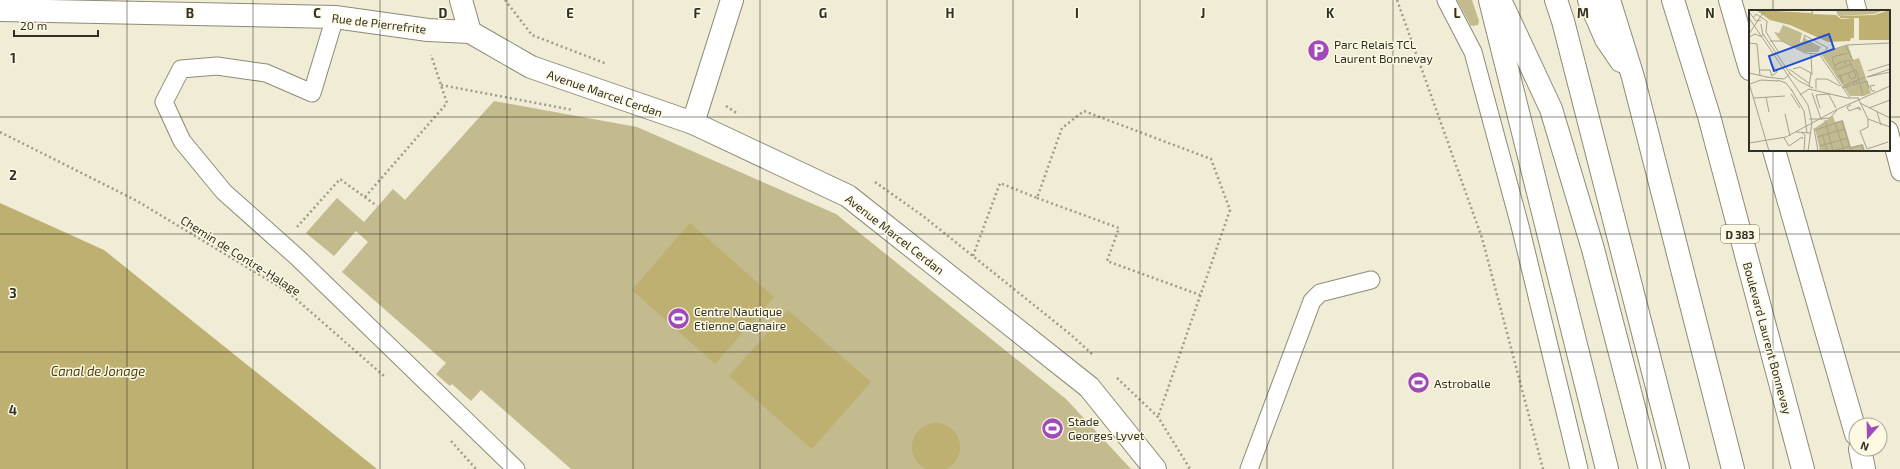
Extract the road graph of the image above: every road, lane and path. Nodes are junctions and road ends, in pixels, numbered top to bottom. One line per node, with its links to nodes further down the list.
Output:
1 (460, 0): 16 (main road)
2 (732, 0): 22 (main road)
3 (1397, 0): 43 (path)
4 (1446, 0): 44 (lane)
5 (1490, 0): 45 (main road)
6 (1500, 0): 46 (main road)
7 (1556, 0): 47 (main road)
8 (1589, 0): 19 (main road)
9 (1610, 0): 19 (main road)
10 (1673, 0): 49 (main road, Boulevard Laurent Bonnevay / D 383)
11 (1730, 0): 18 (main road)
12 (1855, 0): 14 (lane)
13 (0, 10): 15 (main road, Rue de Pierrefrite)
14 (1858, 10)
15 (335, 17): 16 (main road, Rue de Pierrefrite); 30 (lane)
16 (470, 32): 22 (main road, Avenue Marcel Cerdan)
17 (429, 49): 20 (path)
18 (1749, 66)
19 (1633, 77): 48 (main road)
20 (441, 85): 21 (path); 27 (path)
21 (574, 111)
22 (693, 123): 41 (main road, Avenue Marcel Cerdan)
23 (0, 132): 34 (path, Chemin de Contre-Halage)
24 (1890, 134): 26 (lane)
25 (1774, 151): 36 (main road)
26 (1900, 172)
27 (365, 197): 29 (path); 30 (path)
28 (1037, 198): 31 (path); 33 (path); 33 (path)
29 (377, 206)
30 (282, 244): 40 (lane)
31 (973, 256)
32 (1371, 280): 42 (lane)
33 (1200, 295): 35 (path)
34 (387, 378)
35 (1158, 417)
36 (1851, 417)
37 (447, 436): 39 (path)
38 (1862, 457): 50 (main road)
39 (476, 469)
40 (516, 469)
41 (1155, 469)
42 (1249, 469)
43 (1543, 469)
44 (1579, 469)
45 (1607, 469)
46 (1650, 469)
47 (1678, 469)
48 (1733, 469)
49 (1803, 469)
50 (1864, 469)

